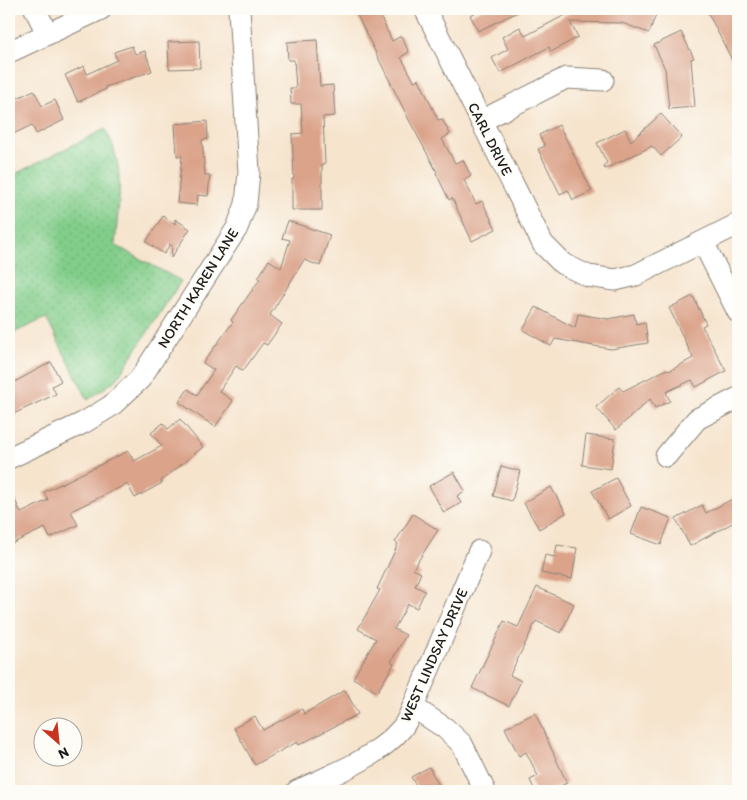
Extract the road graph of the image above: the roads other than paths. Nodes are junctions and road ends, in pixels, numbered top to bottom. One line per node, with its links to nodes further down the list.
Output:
1 (35, 9): 5 (street)
2 (101, 9): 5 (street)
3 (239, 9): 14 (street, NORTH KAREN LANE)
4 (424, 9): 8 (street, CARL DRIVE)
5 (47, 33): 6 (street)
6 (9, 52)
7 (603, 80): 8 (street)
8 (481, 121): 10 (street, CARL DRIVE)
9 (738, 224): 10 (street, CARL DRIVE)
10 (703, 242): 11 (street)
11 (738, 312)
12 (738, 398): 13 (street)
13 (666, 456)
14 (9, 458)
15 (479, 551): 16 (street, WEST LINDSAY DRIVE)
16 (413, 707): 17 (street, WEST LINDSAY DRIVE); 18 (street)
17 (297, 791)
18 (485, 791)

